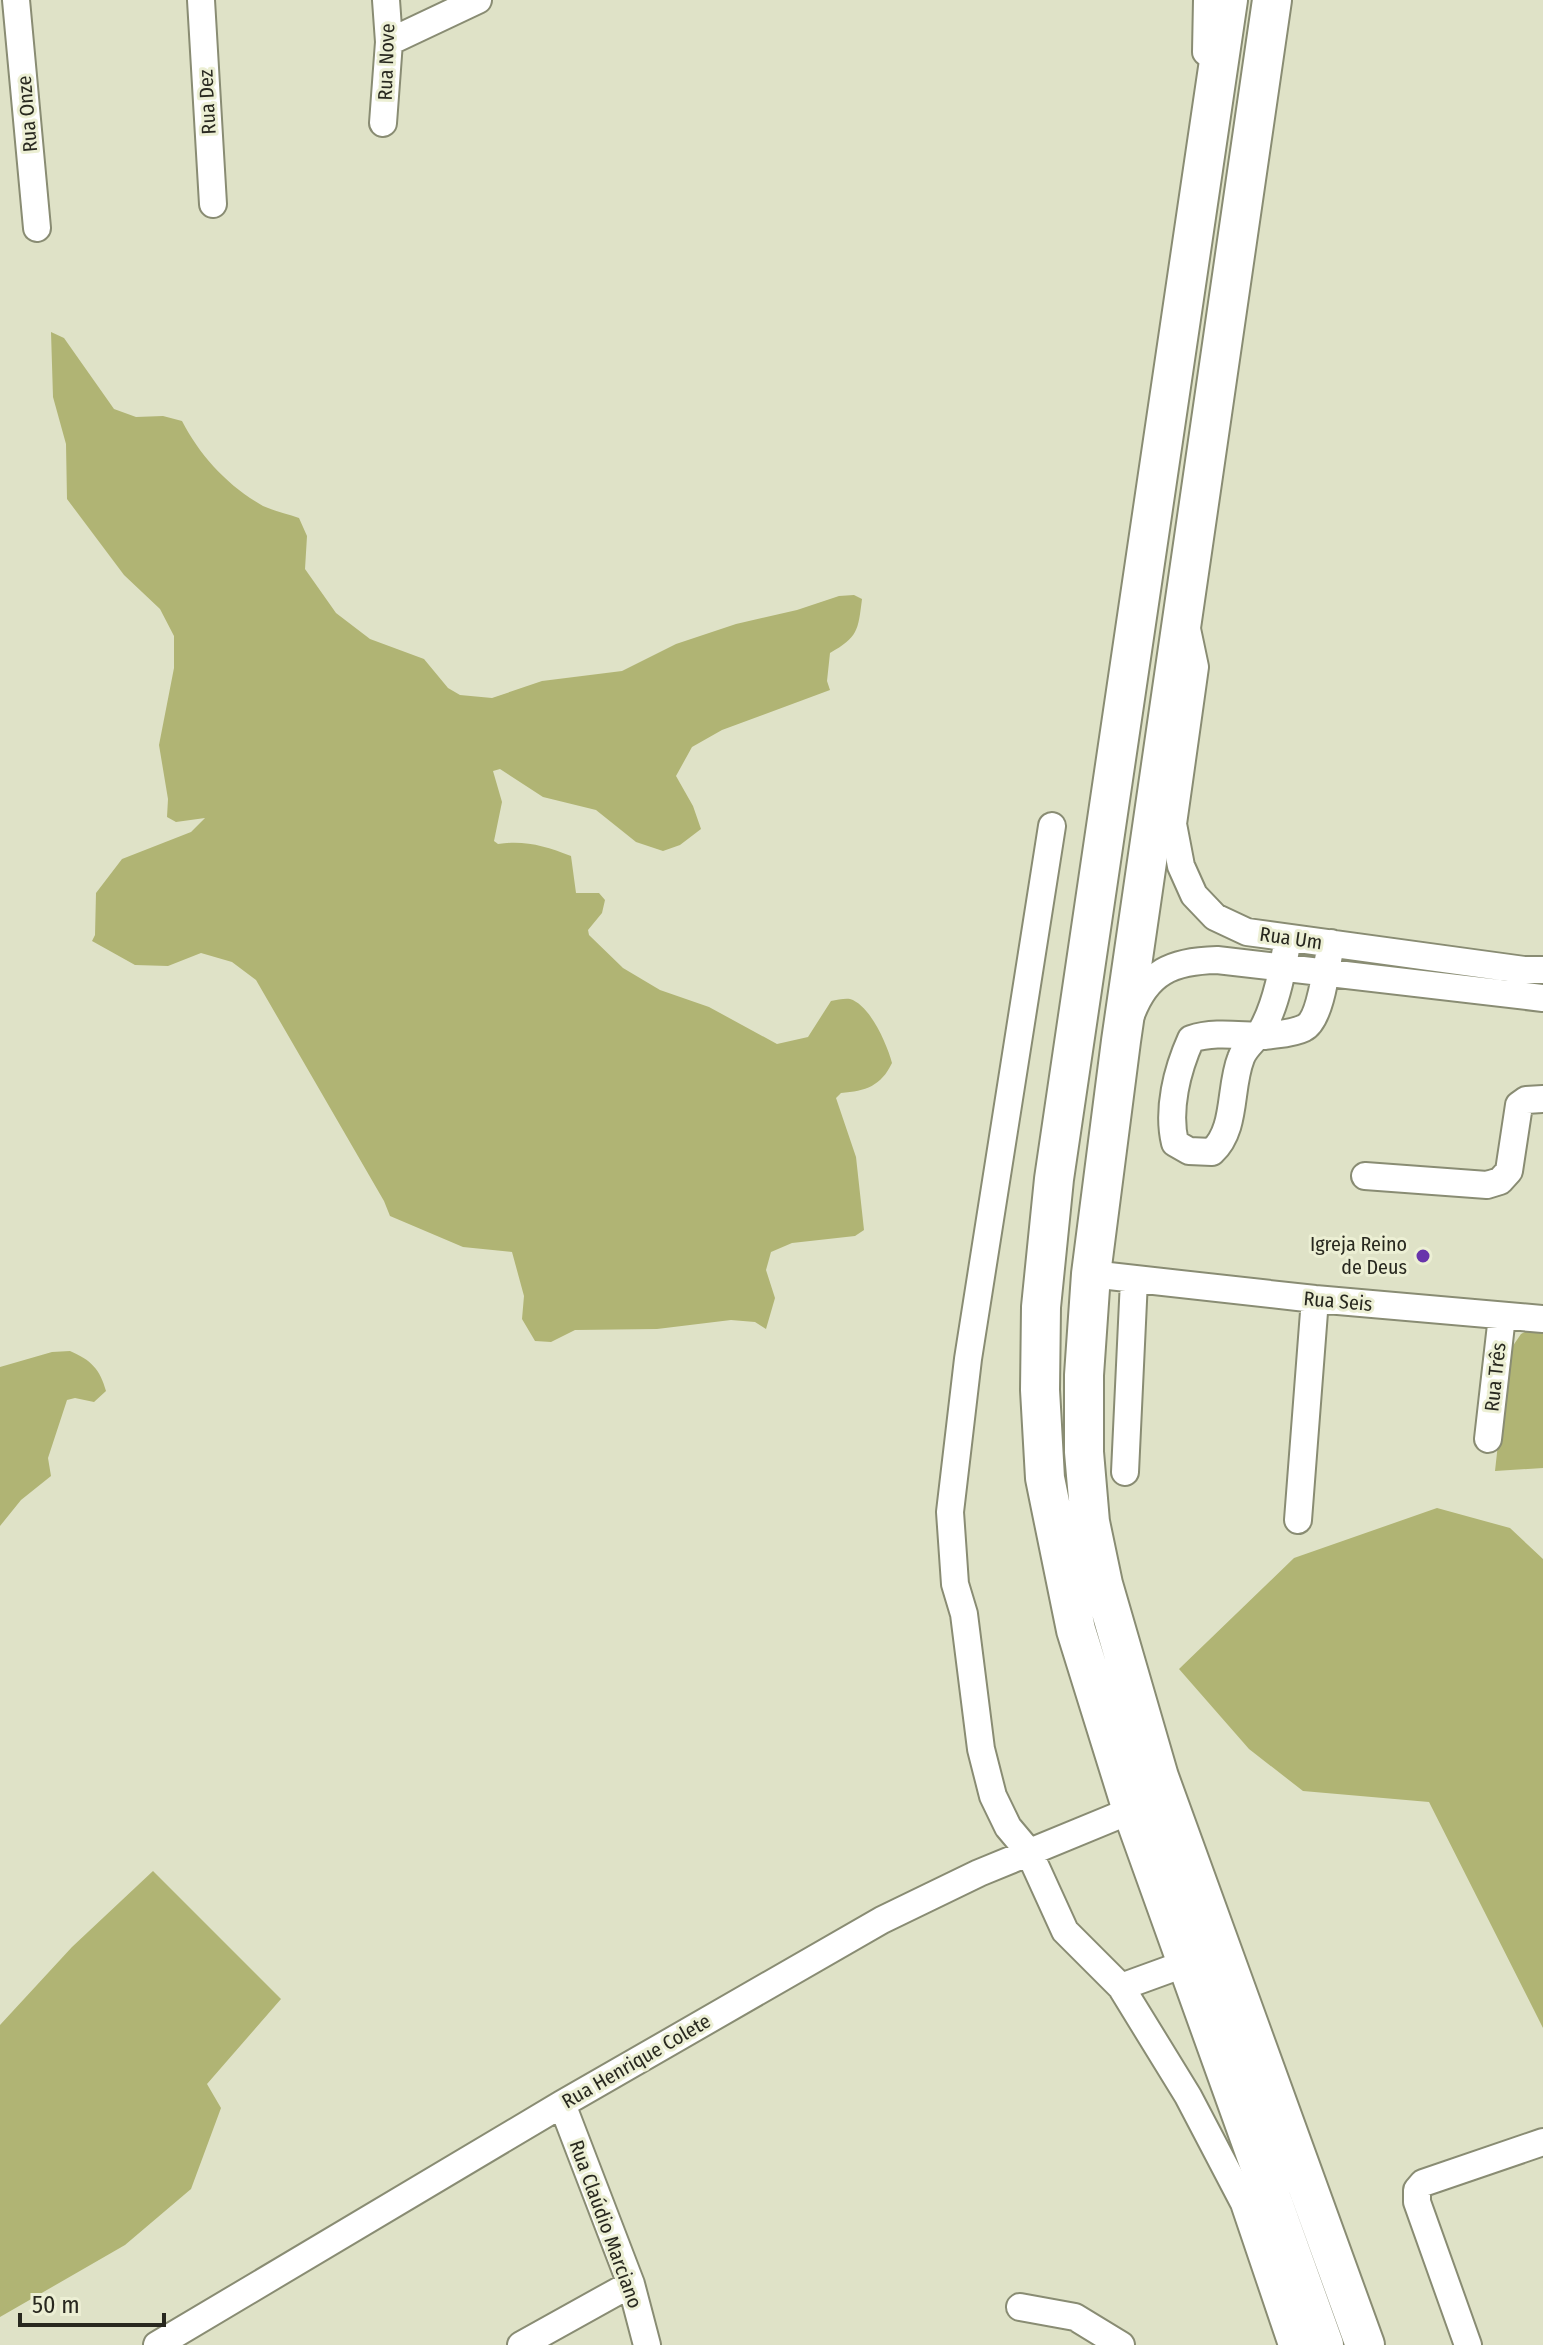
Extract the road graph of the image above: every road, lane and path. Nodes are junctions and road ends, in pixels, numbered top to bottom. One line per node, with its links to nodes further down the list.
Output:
1 (16, 0): 12 (street, Rua Onze)
2 (201, 0): 11 (street, Rua Dez)
3 (386, 0): 8 (street, Rua Nove)
4 (478, 0): 8 (street)
5 (1207, 0): 10 (street)
6 (1228, 0): 10 (highway)
7 (1272, 0): 13 (highway)
8 (389, 42): 9 (street, Rua Nove)
9 (383, 123)
10 (1205, 158): 33 (highway)
11 (213, 204)
12 (37, 228)
13 (1182, 614): 15 (street, Rua Um); 22 (highway)
14 (1052, 826): 34 (street)
15 (1288, 938): 16 (street, Rua Um); 17 (street)
16 (1331, 943): 18 (street, Rua Um); 19 (street)
17 (1283, 968): 19 (street); 21 (street); 22 (street)
18 (1543, 970)
19 (1324, 973): 20 (street); 21 (street)
20 (1543, 998)
21 (1259, 1036): 21 (street)
22 (1121, 1041): 25 (highway)
23 (1543, 1099): 24 (street)
24 (1365, 1176)
25 (1091, 1274): 26 (street, Rua Seis); 49 (highway)
26 (1134, 1280): 27 (street, Rua Seis); 31 (street)
27 (1315, 1299): 28 (street, Rua Seis); 32 (street)
28 (1502, 1316): 29 (street, Rua Seis); 30 (street, Rua Três)
29 (1543, 1319)
30 (1488, 1439)
31 (1125, 1472)
32 (1298, 1520)
33 (1132, 1810): 34 (street, Rua Henrique Colete); 35 (highway)
34 (1029, 1852): 36 (street); 39 (street, Rua Henrique Colete)
35 (1187, 1963): 36 (street); 37 (highway)
36 (1121, 1987): 38 (street)
37 (1228, 2078): 38 (street); 48 (highway)
38 (1188, 2096): 47 (street)
39 (562, 2104): 41 (street, Rua Claúdio Marciano); 43 (street, Rua Henrique Colete)
40 (1543, 2142): 50 (street)
41 (631, 2284): 44 (street); 45 (street, Rua Claúdio Marciano)
42 (1020, 2307): 46 (street)
43 (157, 2345)
44 (521, 2345)
45 (647, 2345)
46 (1121, 2345)
47 (1292, 2345)
48 (1324, 2345)
49 (1365, 2345)
50 (1468, 2345)

